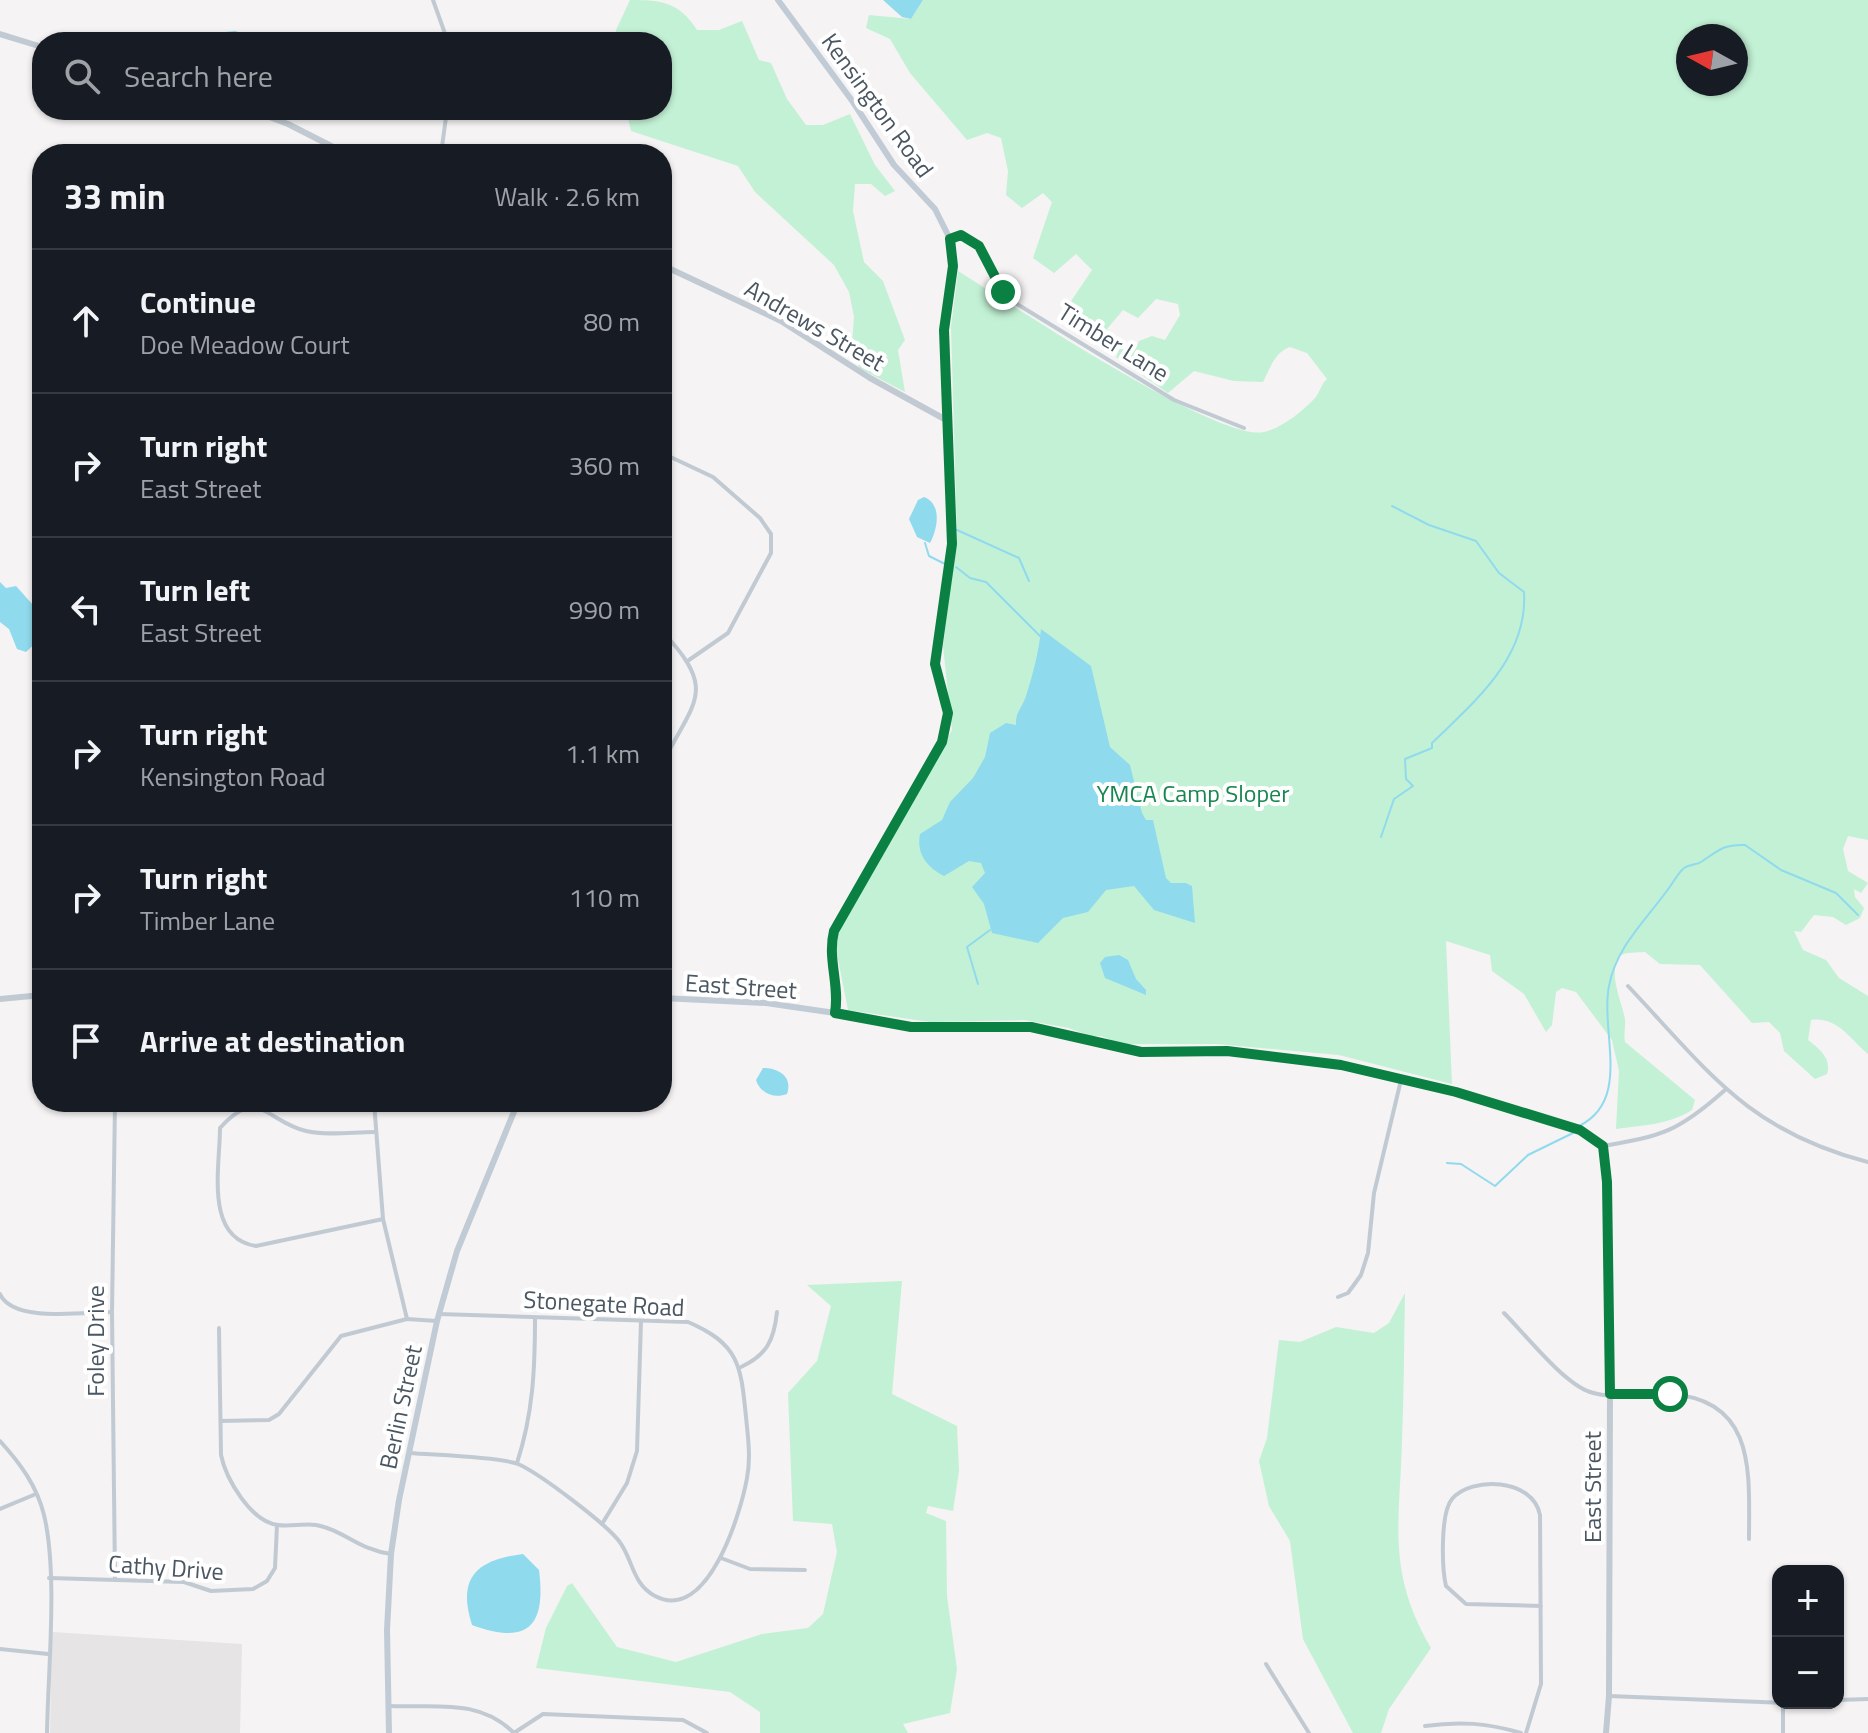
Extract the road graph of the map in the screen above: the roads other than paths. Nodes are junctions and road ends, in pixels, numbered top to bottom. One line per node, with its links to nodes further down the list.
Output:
1 (433, 0): 3 (street)
2 (778, 0): 10 (main road, Kensington Road)
3 (444, 32)
4 (0, 34): 5 (street)
5 (32, 44)
6 (277, 120): 8 (street)
7 (446, 120): 9 (street)
8 (327, 144)
9 (442, 144)
10 (950, 239): 12 (main road, Kensington Road); 13 (street, Timber Lane)
11 (672, 270): 12 (street, Andrews Street)
12 (948, 421): 22 (main road, Kensington Road)
13 (1244, 428)
14 (672, 458): 16 (street)
15 (672, 642): 16 (street)
16 (689, 660): 17 (street)
17 (672, 745)
18 (1628, 986): 24 (street)
19 (32, 996): 21 (street)
20 (672, 998): 22 (main road, East Street)
21 (0, 999)
22 (835, 1013): 23 (street, East Street)
23 (1402, 1078): 31 (street, East Street); 35 (street)
24 (1726, 1089): 31 (street); 32 (street)
25 (115, 1112): 36 (street, Foley Drive)
26 (238, 1112): 33 (street)
27 (270, 1112): 30 (street)
28 (374, 1112): 30 (street)
29 (514, 1112): 39 (main road, Berlin Street)
30 (374, 1132): 33 (street)
31 (1603, 1146): 45 (street, East Street)
32 (1868, 1162)
33 (383, 1219): 41 (street)
34 (0, 1294): 36 (street)
35 (1338, 1297)
36 (112, 1312): 59 (street, Foley Drive)
37 (777, 1312): 44 (street)
38 (1504, 1313): 45 (street)
39 (438, 1317): 40 (street, Stonegate Road); 41 (street, Stonegate Road); 48 (main road, Berlin Street)
40 (535, 1318): 42 (street, Stonegate Road); 49 (street)
41 (407, 1319): 46 (street, Stonegate Road)
42 (641, 1321): 44 (street, Stonegate Road); 52 (street)
43 (219, 1328): 46 (street)
44 (741, 1367): 56 (street)
45 (1610, 1394): 54 (street); 64 (street, East Street)
46 (221, 1421): 53 (street)
47 (0, 1441): 50 (street)
48 (410, 1453): 49 (street); 55 (main road, Berlin Street)
49 (517, 1463): 52 (street)
50 (36, 1494): 51 (street); 58 (street)
51 (0, 1509)
52 (602, 1524): 56 (street)
53 (277, 1525): 55 (street); 59 (street, Cathy Drive)
54 (1749, 1539)
55 (391, 1554): 68 (main road, Berlin Street)
56 (721, 1558): 57 (street)
57 (805, 1570)
58 (49, 1578): 59 (street, Cathy Drive); 62 (street)
59 (115, 1580)
60 (1541, 1606): 60 (street); 76 (street)
61 (0, 1649): 62 (street)
62 (48, 1654): 71 (street)
63 (1266, 1664): 75 (street)
64 (1609, 1696): 67 (street); 77 (street, East Street)
65 (1868, 1699): 66 (street)
66 (1844, 1700)
67 (1772, 1702)
68 (389, 1706): 72 (main road, Berlin Street); 73 (street)
69 (1785, 1709): 78 (street)
70 (1425, 1726): 76 (street)
71 (47, 1733)
72 (389, 1733)
73 (514, 1733): 74 (street)
74 (707, 1733)
75 (1309, 1733)
76 (1524, 1733)
77 (1606, 1733)
78 (1783, 1733)

